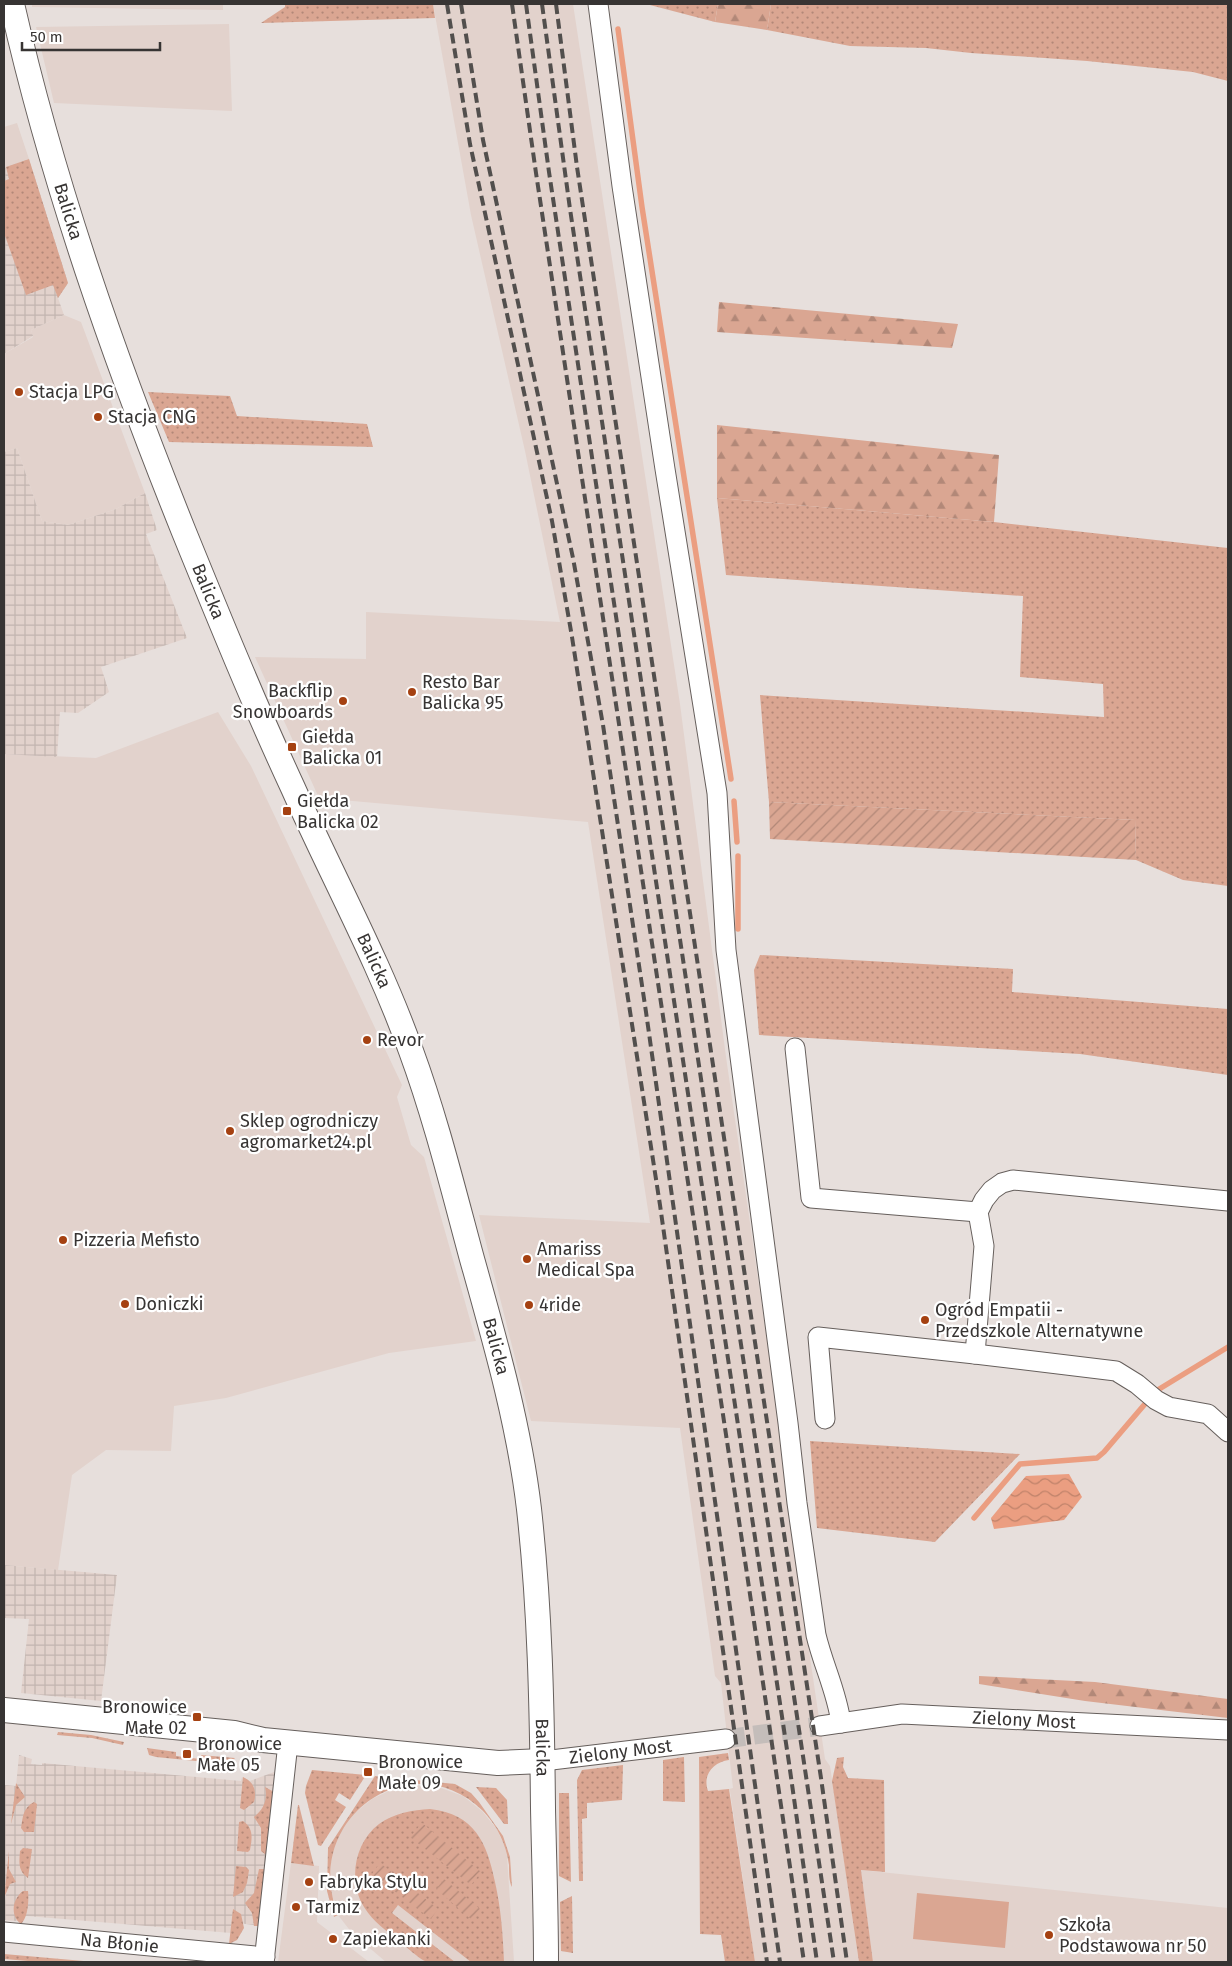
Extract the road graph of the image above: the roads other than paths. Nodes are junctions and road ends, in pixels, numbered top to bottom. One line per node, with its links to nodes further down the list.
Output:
1 (12, 4): 15 (street, Balicka)
2 (598, 4): 10 (street)
3 (795, 1048): 5 (street)
4 (1228, 1202): 5 (street)
5 (978, 1212): 6 (street)
6 (975, 1354): 7 (street); 8 (street)
7 (825, 1419)
8 (1228, 1432)
9 (4, 1710): 14 (street)
10 (841, 1723): 11 (street, Zielony Most); 12 (street, Zielony Most)
11 (820, 1726)
12 (1228, 1730)
13 (726, 1739): 15 (street, Zielony Most)
14 (288, 1743): 15 (street); 17 (street, Na Błonie)
15 (543, 1761): 18 (street, Balicka)
16 (4, 1932): 17 (street, Na Błonie)
17 (264, 1959)
18 (546, 1962)

